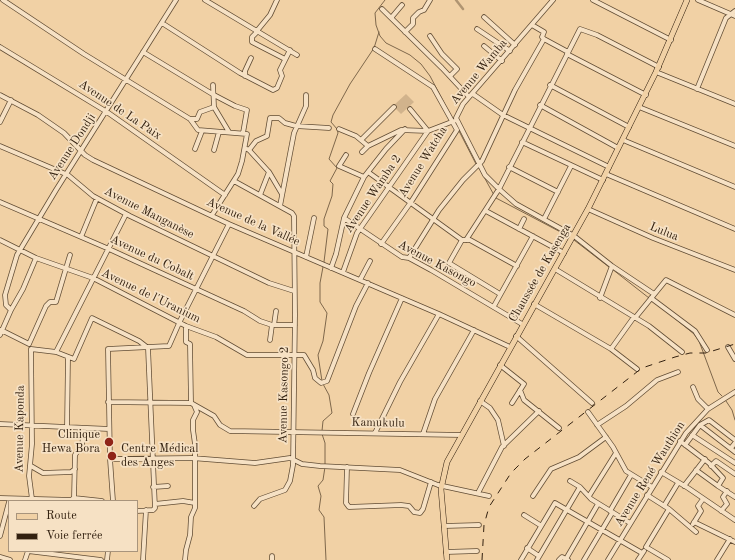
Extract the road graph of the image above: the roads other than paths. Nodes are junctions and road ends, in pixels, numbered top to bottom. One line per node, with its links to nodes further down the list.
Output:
1 (3, 0): 39 (street)
2 (176, 0): 15 (street, Avenue Dondji)
3 (205, 0): 18 (street)
4 (276, 0): 18 (street)
5 (430, 0): 19 (street)
6 (552, 0): 16 (street, Avenue Wamba)
7 (595, 0): 22 (street)
8 (687, 0): 22 (main road, Chaussée de Kasenga)
9 (698, 0): 12 (street)
10 (402, 5): 14 (street)
11 (382, 9): 14 (street)
12 (734, 14): 42 (street)
13 (484, 17): 23 (street)
14 (391, 18): 19 (street)
15 (162, 23): 29 (street, Avenue Dondji); 37 (street)
16 (532, 24): 21 (street); 23 (street, Avenue Wamba)
17 (477, 29): 28 (street)
18 (256, 32): 27 (street); 33 (street)
19 (405, 32): 38 (street)
20 (430, 36): 38 (street)
21 (544, 38): 30 (street); 56 (street)
22 (671, 40): 35 (main road, Chaussée de Kasenga)
23 (515, 45): 28 (street, Avenue Wamba)
24 (0, 46): 55 (street, Avenue de La Paix)
25 (484, 46): 34 (street)
26 (375, 49): 60 (street, Avenue Watcha)
27 (290, 50): 31 (street); 33 (street)
28 (510, 51): 34 (street, Avenue Wamba)
29 (143, 52): 39 (street, Avenue Dondji); 44 (street)
30 (568, 53): 35 (street); 40 (street); 47 (street)
31 (297, 55)
32 (251, 58): 37 (street)
33 (285, 59): 37 (street)
34 (502, 61): 46 (street, Avenue Wamba)
35 (659, 67): 36 (main road, Chaussée de Kasenga)
36 (656, 72): 42 (street); 47 (main road, Chaussée de Kasenga)
37 (245, 76)
38 (450, 76): 46 (street)
39 (126, 80): 55 (street, Avenue Dondji); 57 (street)
40 (550, 85): 50 (street); 62 (street)
41 (213, 86): 44 (street)
42 (697, 89): 49 (street)
43 (0, 95): 48 (street, Avenue de la Vallée)
44 (214, 95): 51 (street); 71 (street)
45 (306, 95): 61 (street)
46 (471, 95): 56 (street); 58 (street, Avenue Wamba)
47 (646, 95): 53 (main road, Chaussée de Kasenga)
48 (11, 100): 59 (street); 82 (street, Avenue de la Vallée)
49 (735, 104)
50 (540, 105): 64 (street); 78 (street)
51 (214, 107): 57 (street); 70 (street)
52 (394, 107): 72 (street)
53 (639, 107): 62 (main road, Chaussée de Kasenga); 77 (street)
54 (410, 109): 68 (street)
55 (107, 112): 82 (street, Avenue Dondji); 101 (street, Avenue de La Paix)
56 (503, 115): 64 (street); 85 (street)
57 (190, 119): 67 (street)
58 (457, 120): 60 (street); 85 (street, Avenue Wamba)
59 (0, 122)
60 (452, 122): 68 (street); 105 (street, Avenue Watcha)
61 (296, 126): 63 (street); 81 (street); 100 (street)
62 (629, 127): 73 (main road, Chaussée de Kasenga)
63 (329, 128)
64 (528, 128): 74 (street); 88 (street)
65 (405, 129): 68 (street); 76 (street); 90 (street)
66 (339, 130): 72 (street)
67 (202, 131): 69 (street); 79 (street)
68 (428, 131): 96 (street, Avenue Wamba 2)
69 (219, 132): 70 (street); 80 (street)
70 (229, 132): 71 (street)
71 (243, 133): 81 (street)
72 (361, 140): 76 (street)
73 (622, 140): 78 (main road, Chaussée de Kasenga); 97 (street)
74 (522, 142): 86 (street); 87 (street)
75 (0, 146): 92 (street, Avenue Manganèse)
76 (368, 146): 83 (street)
77 (735, 146)
78 (618, 148): 88 (main road, Chaussée de Kasenga)
79 (195, 149)
80 (214, 150)
81 (247, 150): 89 (street); 95 (street)
82 (82, 151): 92 (street, Avenue Dondji); 110 (street, Avenue de la Vallée)
83 (362, 152)
84 (346, 155): 93 (street)
85 (478, 166): 98 (street, Avenue Wamba); 113 (street)
86 (571, 166): 94 (street); 99 (street)
87 (510, 167): 98 (street); 99 (street)
88 (609, 167): 91 (main road, Chaussée de Kasenga)
89 (269, 172): 100 (street); 102 (street)
90 (368, 172): 93 (street); 96 (street)
91 (606, 174): 94 (main road, Chaussée de Kasenga); 120 (street)
92 (67, 175): 103 (street, Avenue Manganèse); 116 (street, Avenue Dondji)
93 (364, 176): 112 (street)
94 (603, 180): 107 (main road, Chaussée de Kasenga)
95 (234, 181): 101 (street); 102 (street, Avenue Kasongo 2)
96 (388, 186): 105 (street); 118 (street, Avenue Wamba 2)
97 (735, 188)
98 (499, 189): 108 (street); 115 (street, Avenue Wamba)
99 (558, 192): 115 (street)
100 (282, 194): 106 (street)
101 (225, 195): 110 (street)
102 (260, 195): 106 (street, Avenue Kasongo 2)
103 (97, 198): 109 (street, Avenue Manganèse); 122 (street)
104 (0, 202): 116 (street, Avenue du Cobalt)
105 (411, 202): 113 (street); 126 (street, Avenue Watcha)
106 (280, 206): 129 (street, Avenue Kasongo 2)
107 (588, 209): 123 (main road, Chaussée de Kasenga); 142 (street, Lulua)
108 (486, 212): 119 (street); 125 (street)
109 (126, 214): 127 (street); 132 (street, Avenue Manganèse)
110 (212, 215): 117 (street, Avenue de la Vallée)
111 (314, 218): 134 (street)
112 (344, 218): 118 (street, Avenue Kasongo); 140 (street)
113 (433, 218): 125 (street); 135 (street)
114 (524, 219): 119 (street)
115 (544, 219): 123 (street, Avenue Wamba)
116 (39, 220): 122 (street, Avenue du Cobalt); 128 (street, Avenue Dondji)
117 (229, 224): 129 (street, Avenue de la Vallée); 132 (street)
118 (360, 229): 126 (street, Avenue Kasongo); 143 (street, Avenue Wamba 2)
119 (519, 229): 121 (street)
120 (735, 229)
121 (533, 236): 130 (street); 137 (street)
122 (81, 237): 127 (street, Avenue du Cobalt)
123 (573, 238): 130 (main road, Chaussée de Kasenga); 138 (street, Avenue Wamba)
124 (0, 240): 128 (street, Avenue de l'Uranium)
125 (464, 240): 137 (street); 151 (street)
126 (382, 244): 135 (street, Avenue Kasongo)
127 (109, 249): 144 (street); 149 (street, Avenue du Cobalt)
128 (20, 250): 133 (street, Avenue de l'Uranium); 148 (street, Avenue Dondji)
129 (295, 253): 134 (street, Avenue de la Vallée); 150 (street, Avenue Kasongo 2)
130 (564, 253): 141 (main road, Chaussée de Kasenga)
131 (70, 255): 139 (street)
132 (212, 256): 149 (street); 150 (street, Avenue Manganèse)
133 (36, 258): 139 (street, Avenue de l'Uranium); 157 (street)
134 (306, 258): 140 (street, Avenue de la Vallée)
135 (409, 258): 156 (street, Avenue Kasongo)
136 (370, 261): 145 (street)
137 (517, 266): 151 (street)
138 (612, 266): 152 (street, Avenue Wamba); 154 (street)
139 (65, 268): 144 (street, Avenue de l'Uranium); 172 (street, Avenue Kaponda)
140 (331, 268): 143 (street, Avenue de la Vallée)
141 (555, 269): 154 (street); 155 (main road, Chaussée de Kasenga)
142 (735, 270)
143 (343, 272): 145 (street, Avenue de la Vallée)
144 (93, 278): 162 (street, Avenue de l'Uranium); 178 (street)
145 (360, 280): 146 (street, Avenue de la Vallée)
146 (368, 283): 153 (street, Avenue de la Vallée); 180 (street)
147 (0, 286): 148 (street)
148 (6, 288): 157 (street, Avenue Dondji)
149 (196, 290): 162 (street); 165 (street, Avenue du Cobalt)
150 (294, 291): 163 (street, Avenue Kasongo 2)
151 (500, 294): 156 (street)
152 (653, 296): 160 (street); 161 (street); 177 (street, Avenue Wamba)
153 (402, 298): 159 (street, Avenue de la Vallée); 198 (street)
154 (600, 298): 161 (street)
155 (534, 304): 164 (main road, Chaussée de Kasenga); 176 (street)
156 (494, 306): 164 (street, Avenue Kasongo)
157 (11, 310): 167 (street)
158 (276, 311): 165 (street)
159 (439, 314): 168 (street, Avenue de la Vallée); 208 (street)
160 (735, 315)
161 (634, 318): 176 (street); 179 (street)
162 (180, 322): 166 (street, Avenue de l'Uranium); 175 (street)
163 (295, 324): 165 (street, Avenue du Cobalt); 180 (street, Avenue Kasongo 2)
164 (522, 324): 170 (main road, Chaussée de Kasenga)
165 (273, 325): 171 (street)
166 (186, 326): 180 (street, Avenue de l'Uranium); 194 (street)
167 (1, 330): 169 (street); 172 (street)
168 (474, 330): 173 (street, Avenue de la Vallée); 209 (street)
169 (0, 335)
170 (516, 336): 173 (main road, Chaussée de Kasenga); 193 (street)
171 (270, 340)
172 (30, 346): 178 (street); 201 (street, Avenue Kaponda)
173 (510, 347): 183 (main road, Chaussée de Kasenga)
174 (728, 347): 182 (street)
175 (148, 348): 181 (street); 190 (street); 191 (street)
176 (611, 349): 184 (street)
177 (707, 350)
178 (56, 352): 181 (street)
179 (682, 352)
180 (295, 355): 207 (street, Avenue Kasongo 2)
181 (68, 358): 203 (street)
182 (735, 359)
183 (500, 365): 187 (street); 189 (main road, Chaussée de Kasenga)
184 (637, 369)
185 (678, 372): 200 (street)
186 (693, 386): 195 (street)
187 (520, 390): 192 (street); 196 (street)
188 (735, 392): 195 (street, Avenue René Wauthion)
189 (480, 400): 210 (main road, Chaussée de Kasenga); 217 (street)
190 (108, 402): 191 (street); 206 (street)
191 (150, 403): 194 (street); 223 (street)
192 (512, 403)
193 (592, 403)
194 (192, 404): 207 (street, Kamukulu); 221 (street)
195 (708, 410): 214 (street, Avenue René Wauthion)
196 (539, 411): 204 (street); 217 (street)
197 (588, 412): 200 (street)
198 (353, 414)
199 (0, 424): 201 (street)
200 (597, 425): 212 (street)
201 (31, 426): 203 (street); 227 (street, Avenue Kaponda)
202 (700, 426): 211 (street); 213 (street); 218 (street)
203 (67, 428): 205 (street)
204 (559, 428)
205 (84, 429): 206 (street); 230 (street)
206 (110, 429): 222 (street)
207 (294, 431): 208 (street, Kamukulu); 225 (street, Avenue Kasongo 2)
208 (375, 433): 209 (street, Kamukulu)
209 (423, 434): 210 (street, Kamukulu)
210 (462, 435): 238 (main road, Chaussée de Kasenga)
211 (692, 435): 216 (street); 226 (street)
212 (606, 437): 220 (street); 249 (street)
213 (735, 440)
214 (680, 441): 216 (street); 232 (street, Avenue René Wauthion)
215 (735, 443): 218 (street)
216 (685, 445): 224 (street)
217 (504, 446): 246 (street)
218 (731, 448): 219 (street)
219 (735, 452)
220 (616, 453): 234 (street); 250 (street)
221 (195, 458): 223 (street, Avenue Kasongo 2); 225 (street, Avenue Kasongo 2); 261 (street)
222 (110, 459): 223 (street, Avenue Kasongo 2); 260 (street)
223 (153, 459): 242 (street)
224 (705, 459): 228 (street); 231 (street)
225 (294, 460): 229 (street); 264 (street)
226 (735, 463)
227 (31, 466): 230 (street); 254 (street, Avenue Kaponda)
228 (711, 466): 233 (street); 241 (street)
229 (348, 467): 236 (street); 236 (street)
230 (75, 469): 253 (street)
231 (696, 470): 240 (street); 241 (street)
232 (661, 472): 237 (street); 244 (street, Avenue René Wauthion)
233 (735, 474)
234 (631, 475): 244 (street); 272 (street)
235 (570, 481): 243 (street)
236 (431, 482): 238 (street)
237 (678, 483): 240 (street); 265 (street)
238 (441, 485): 246 (street); 279 (main road, Chaussée de Kasenga)
239 (168, 486): 242 (street)
240 (684, 486): 255 (street)
241 (718, 486): 245 (street)
242 (153, 487): 262 (street)
243 (580, 487): 250 (street); 267 (street)
244 (652, 487): 247 (street, Avenue René Wauthion)
245 (727, 491): 251 (street); 271 (street)
246 (478, 494): 248 (street)
247 (647, 495): 265 (street); 277 (street, Avenue René Wauthion)
248 (489, 496)
249 (533, 496)
250 (589, 496): 263 (street)
251 (735, 497)
252 (1, 498): 256 (street); 266 (street)
253 (74, 498): 258 (street); 259 (street)
254 (32, 499): 256 (street); 257 (street)
255 (703, 499): 271 (street); 276 (street)
256 (9, 500)
257 (43, 500): 258 (street)
258 (63, 500)
259 (93, 500)
260 (113, 500)
261 (195, 503): 262 (street); 301 (street)
262 (155, 504): 269 (street)
263 (598, 504): 272 (street); 275 (street)
264 (254, 506)
265 (664, 506): 268 (street)
266 (8, 508): 284 (street)
267 (566, 509): 275 (street); 280 (street); 294 (street)
268 (669, 509): 281 (street); 289 (street)
269 (146, 510): 270 (street); 300 (street)
270 (138, 511)
271 (721, 511): 274 (street)
272 (611, 512): 277 (street); 282 (street)
273 (524, 516): 280 (street)
274 (735, 520)
275 (588, 522): 282 (street); 297 (street)
276 (694, 522): 281 (street); 285 (street)
277 (630, 523): 286 (street, Avenue René Wauthion)
278 (479, 525): 279 (street)
279 (444, 526): 292 (main road, Chaussée de Kasenga)
280 (540, 526): 288 (street)
281 (691, 528): 283 (street)
282 (602, 530): 286 (street); 305 (street)
283 (696, 532)
284 (0, 536)
285 (730, 539): 287 (street); 309 (street)
286 (620, 540): 293 (street); 306 (street, Avenue René Wauthion)
287 (735, 542)
288 (527, 548): 294 (street); 303 (street)
289 (646, 548): 293 (street); 308 (street)
290 (477, 551): 292 (street)
291 (35, 552): 296 (street)
292 (446, 552): 302 (main road, Chaussée de Kasenga)
293 (642, 553): 307 (street)
294 (539, 556): 304 (street)
295 (0, 557): 298 (street)
296 (82, 559): 299 (street)
297 (564, 559)
298 (10, 560)
299 (101, 560)
300 (143, 560)
301 (185, 560)
302 (447, 560)
303 (521, 560)
304 (537, 560)
305 (584, 560)
306 (608, 560)
307 (638, 560)
308 (668, 560)
309 (717, 560)

